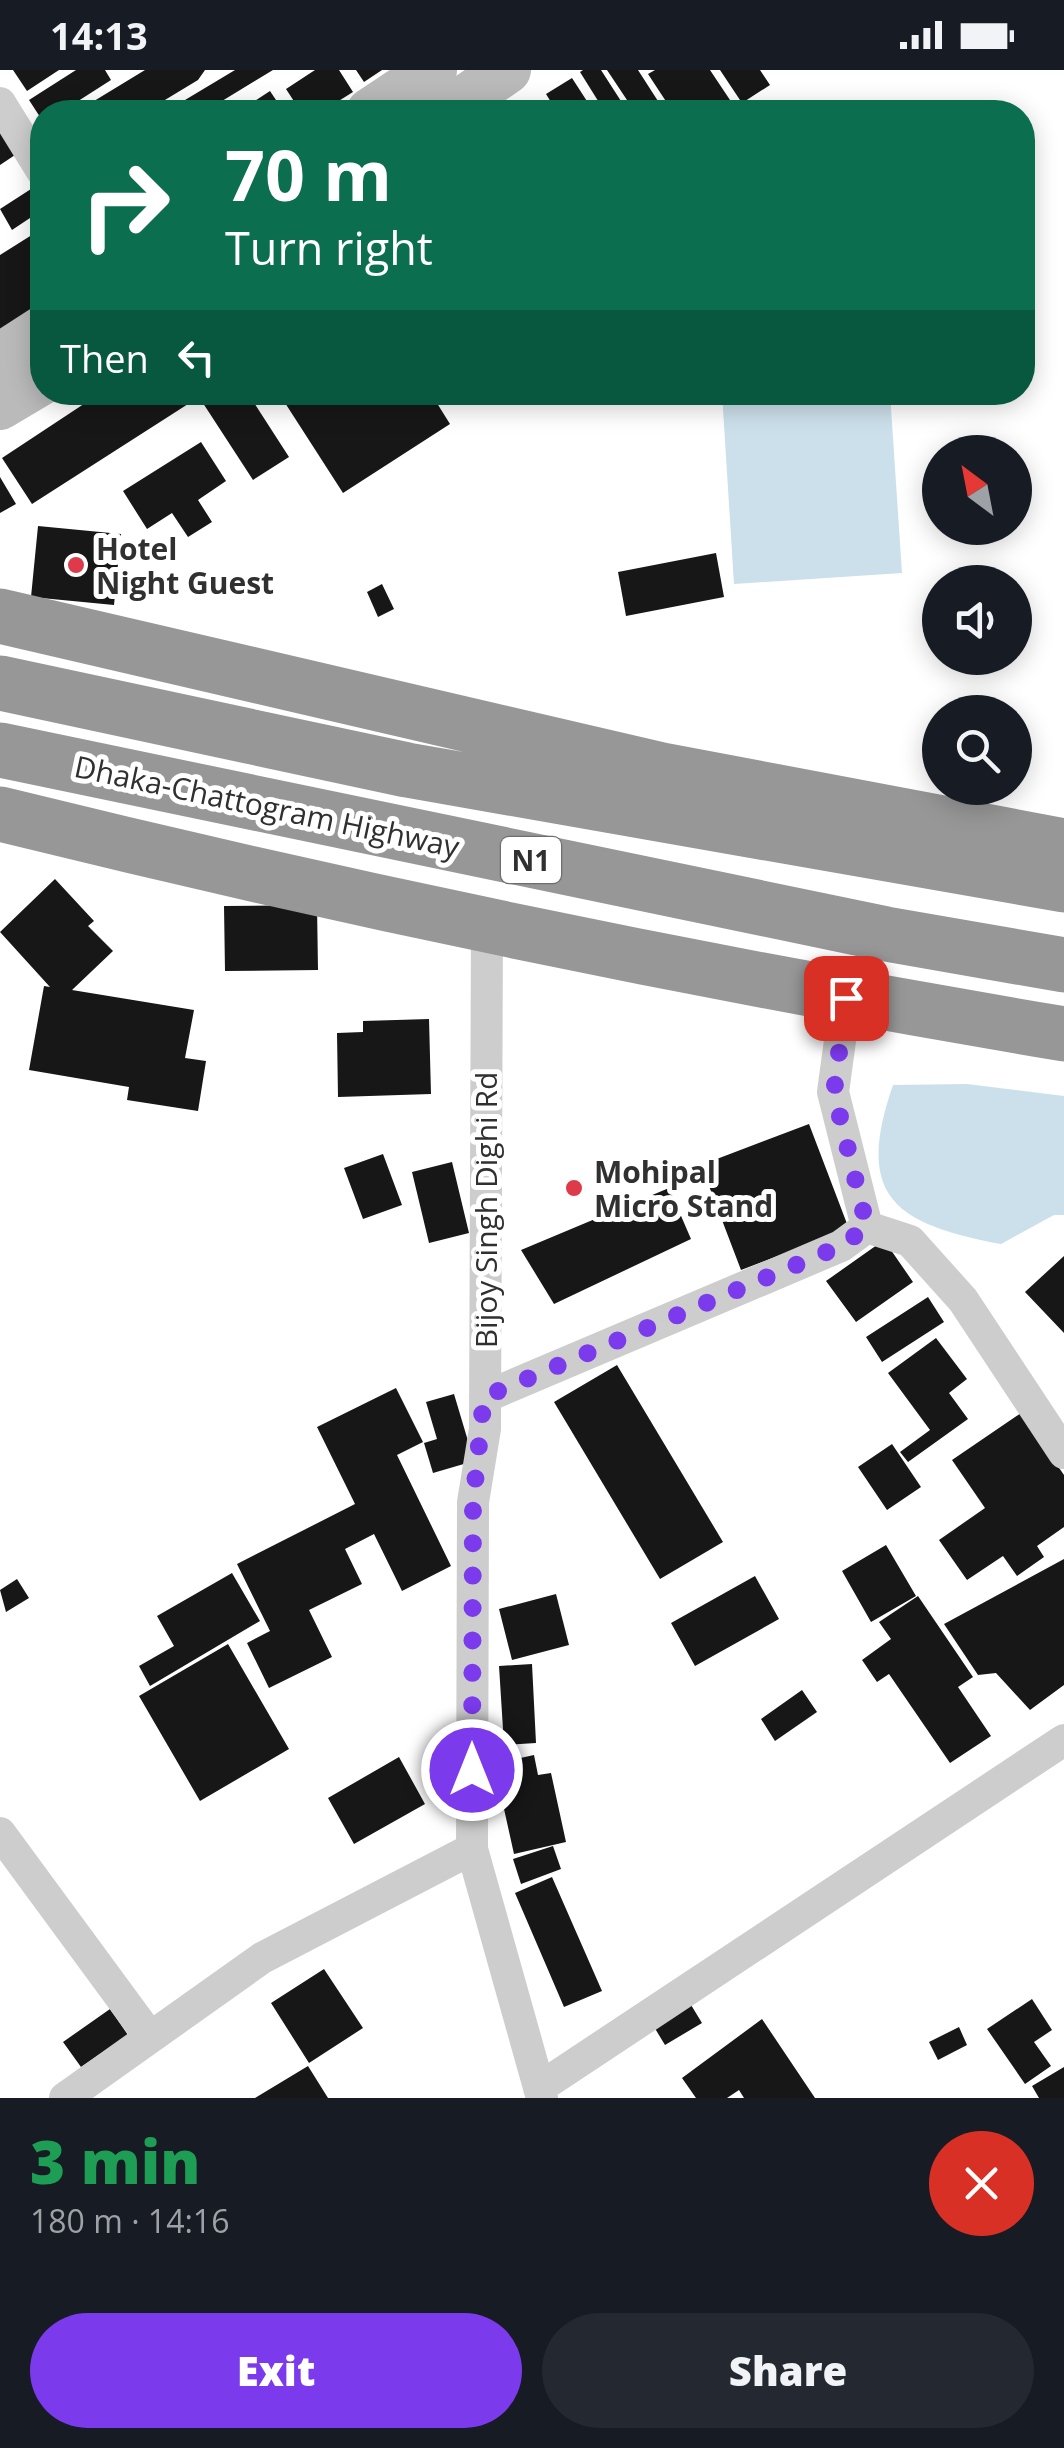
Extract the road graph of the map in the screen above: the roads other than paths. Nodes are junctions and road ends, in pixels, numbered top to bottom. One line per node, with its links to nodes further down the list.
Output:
1 (433, 70): 3 (main road)
2 (507, 70): 4 (main road)
3 (388, 100)
4 (463, 100)
5 (0, 103): 6 (street)
6 (30, 152)
7 (30, 338): 8 (main road)
8 (0, 358)
9 (30, 389): 10 (main road)
10 (0, 406)
11 (0, 616): 15 (highway)
12 (0, 684): 16 (highway, N1)
13 (0, 750): 18 (highway, Dhaka-Chattogram Highway / N1)
14 (0, 814): 17 (highway)
15 (1064, 846)
16 (1064, 885)
17 (487, 926): 19 (highway); 22 (street, Bijoy Singh Dighi Rd)
18 (1064, 965)
19 (846, 998): 20 (highway); 21 (street)
20 (1064, 1034)
21 (867, 1227): 22 (street); 23 (street)
22 (484, 1397): 26 (street, Bijoy Singh Dighi Rd)
23 (1064, 1452)
24 (1064, 1740): 28 (street)
25 (0, 1833): 27 (street)
26 (472, 1849): 27 (street); 28 (street, Bijoy Singh Dighi Rd)
27 (150, 2036): 29 (street)
28 (541, 2093)
29 (65, 2098)

